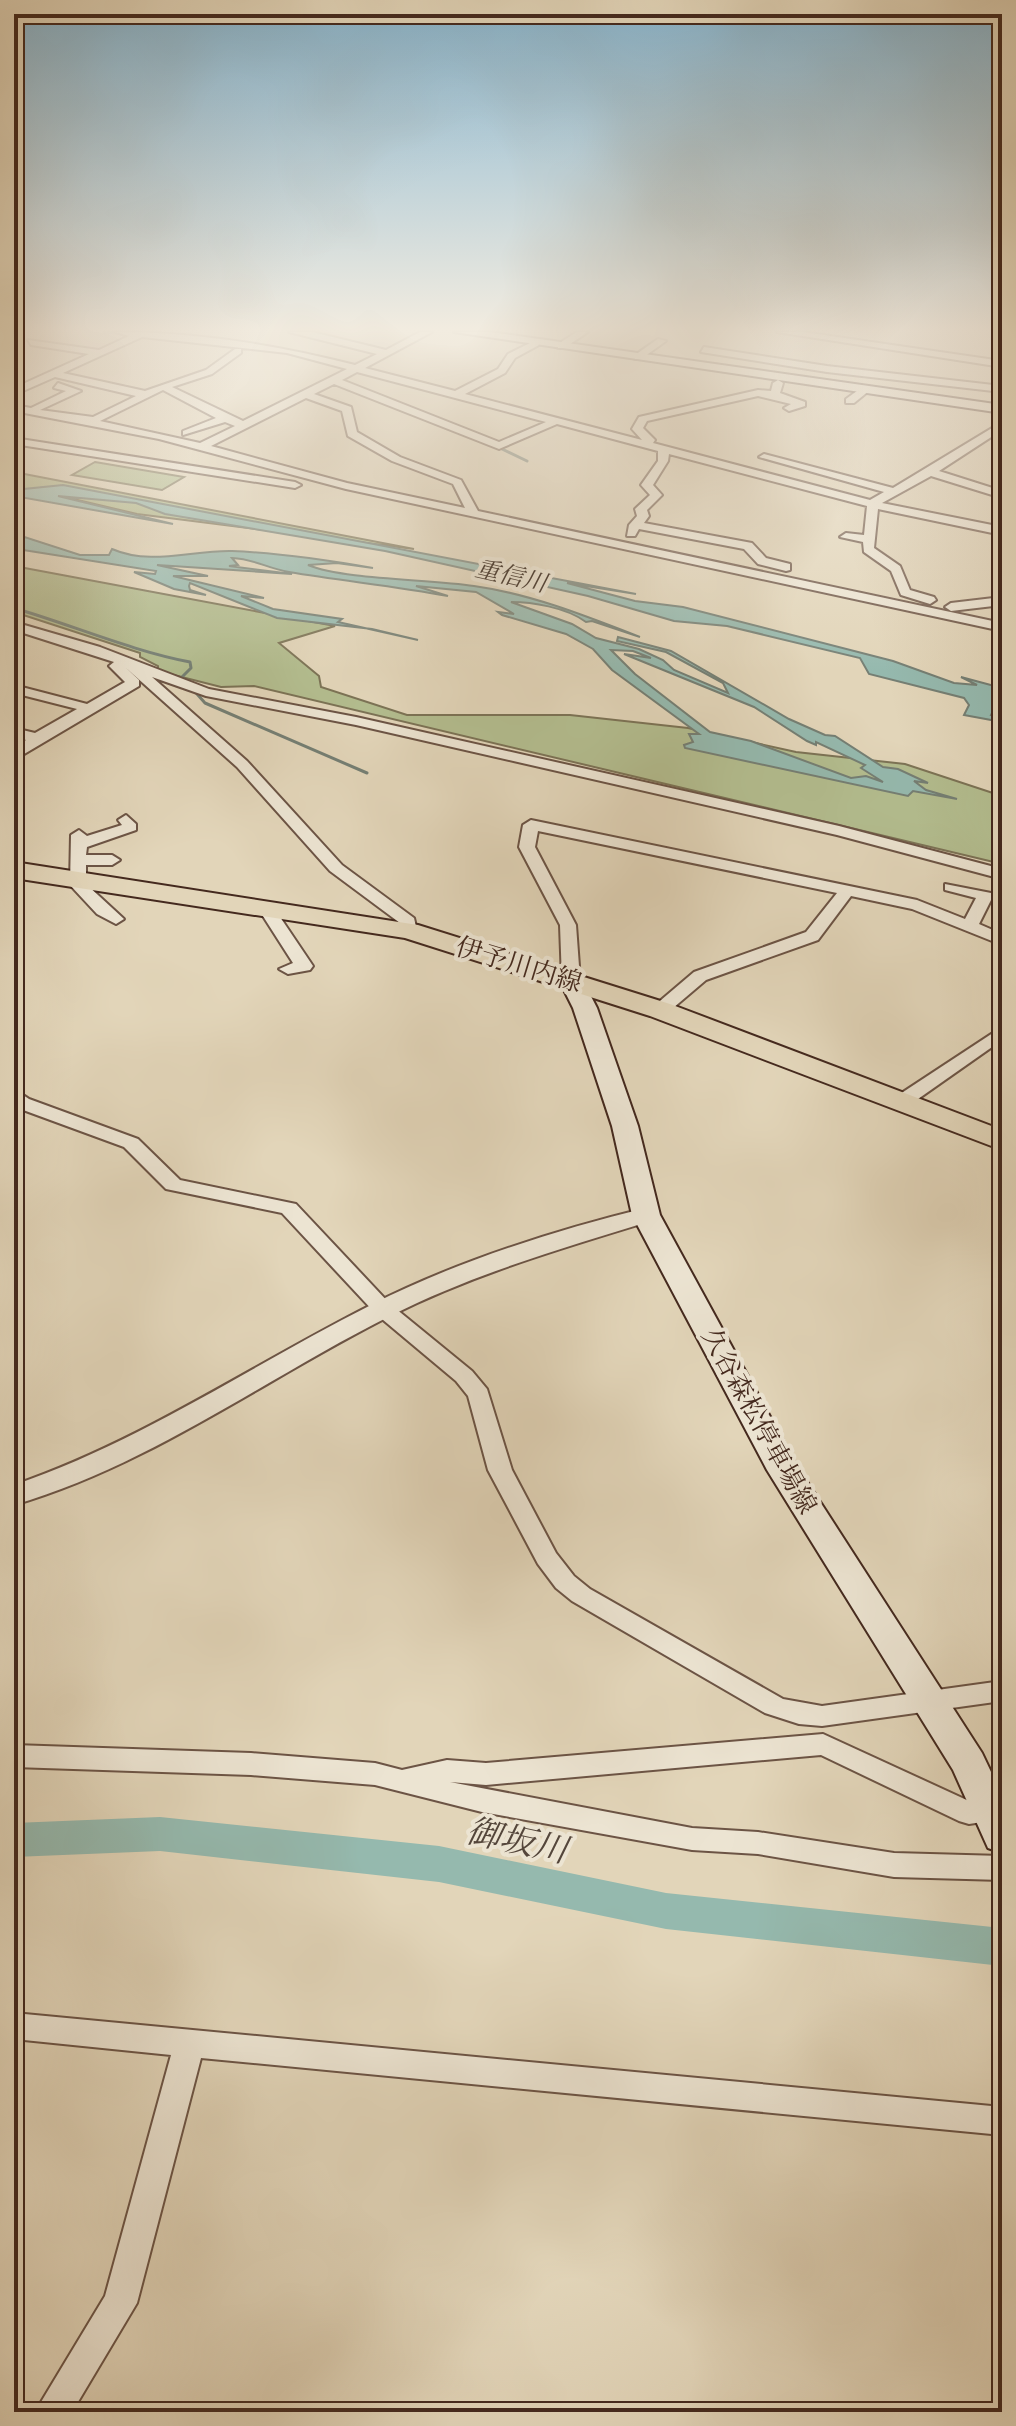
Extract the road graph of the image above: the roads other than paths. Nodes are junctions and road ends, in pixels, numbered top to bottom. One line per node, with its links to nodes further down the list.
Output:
1 (41, 445): 22 (street)
2 (70, 445): 12 (street)
3 (97, 445): 12 (street)
4 (146, 445): 17 (street)
5 (186, 445): 10 (street)
6 (205, 445): 10 (street)
7 (372, 445): 24 (street)
8 (643, 445): 13 (street)
9 (972, 445): 11 (street)
10 (201, 447): 19 (street)
11 (969, 447): 18 (street)
12 (89, 449): 15 (street)
13 (664, 450): 23 (street); 26 (street)
14 (150, 452): 15 (street)
15 (137, 456): 17 (street)
16 (764, 457): 20 (street)
17 (198, 466): 19 (street)
18 (931, 472): 20 (street); 21 (street)
19 (346, 486): 22 (street); 24 (street)
20 (892, 491): 23 (street)
21 (1002, 495)
22 (373, 498): 36 (street)
23 (872, 508): 25 (street); 27 (street); 29 (street)
24 (472, 511): 30 (street)
25 (849, 512)
26 (635, 525): 30 (street); 31 (street)
27 (1002, 531)
28 (846, 537): 29 (street)
29 (868, 539): 31 (street)
30 (615, 542): 33 (street)
31 (905, 592): 33 (street)
32 (1002, 601): 33 (street)
33 (952, 612): 35 (street)
34 (14, 626): 37 (street)
35 (1002, 627)
36 (1002, 633)
37 (123, 661): 39 (street); 47 (street); 55 (street)
38 (14, 689): 39 (street)
39 (88, 708): 41 (street)
40 (14, 732): 41 (street)
41 (37, 738): 42 (street)
42 (14, 756)
43 (126, 820): 44 (street)
44 (78, 855): 45 (street); 46 (main road, 伊予川内線); 52 (main road, 伊予川内線); 53 (street)
45 (112, 860)
46 (14, 870)
47 (1002, 874)
48 (951, 887): 51 (street)
49 (847, 891): 54 (street); 58 (street); 59 (street)
50 (1002, 908): 51 (street)
51 (978, 909): 54 (street)
52 (272, 910): 55 (main road, 伊予川内線); 57 (street)
53 (116, 919)
54 (969, 927): 56 (street)
55 (409, 931): 58 (main road, 伊予川内線)
56 (1002, 940)
57 (288, 969)
58 (571, 980): 59 (main road, 伊予川内線); 64 (main road, 久谷森松停車場線)
59 (660, 1010): 62 (main road, 伊予川内線)
60 (1002, 1032): 62 (street)
61 (14, 1095): 65 (street)
62 (901, 1102): 63 (main road, 伊予川内線)
63 (1002, 1141)
64 (646, 1215): 65 (street); 68 (main road, 久谷森松停車場線)
65 (383, 1309): 66 (street); 68 (street)
66 (14, 1495)
67 (1002, 1691): 68 (street)
68 (927, 1700): 71 (main road, 久谷森松停車場線)
69 (14, 1756): 70 (street)
70 (402, 1780): 71 (street); 72 (street)
71 (997, 1825)
72 (1002, 1868)
73 (14, 2026): 74 (street)
74 (189, 2045): 75 (street); 76 (street)
75 (1002, 2121)
76 (52, 2412)

